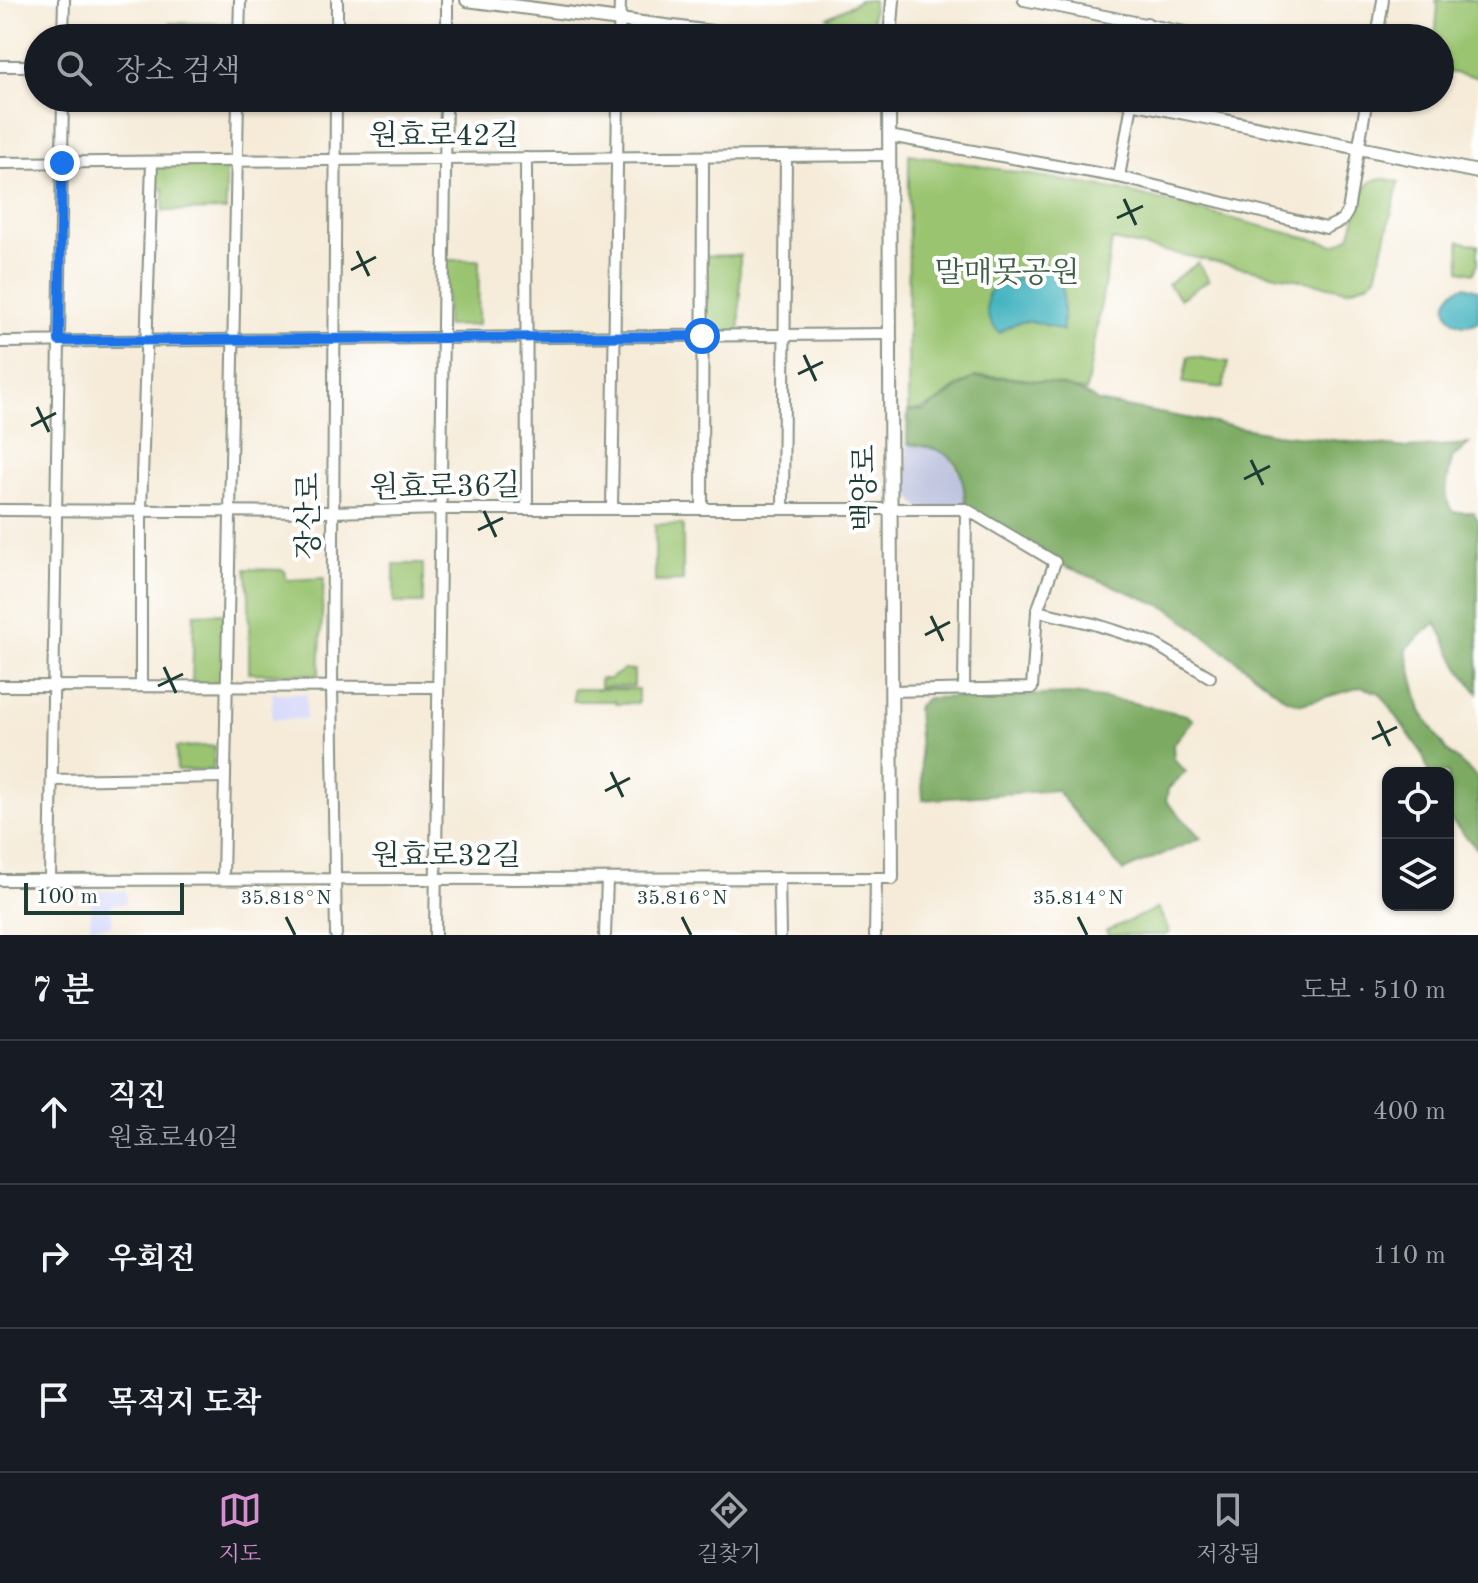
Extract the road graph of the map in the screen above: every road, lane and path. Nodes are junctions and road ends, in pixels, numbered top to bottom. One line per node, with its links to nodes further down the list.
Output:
1 (64, 0): 12 (street)
2 (240, 0): 13 (street)
3 (337, 0): 14 (street)
4 (447, 0): 15 (street)
5 (467, 0): 10 (street)
6 (620, 0): 10 (street)
7 (893, 0): 18 (street)
8 (1024, 0): 11 (street)
9 (1383, 0): 20 (street)
10 (619, 20): 16 (street); 17 (street)
11 (1147, 23): 19 (street)
12 (63, 24)
13 (239, 24)
14 (337, 24)
15 (447, 24)
16 (619, 24)
17 (650, 24)
18 (891, 24)
19 (1152, 24)
20 (1379, 24)
21 (0, 66): 22 (street)
22 (24, 66)
23 (63, 112): 44 (street)
24 (238, 112): 41 (street)
25 (336, 112): 40 (street, 장산로)
26 (446, 112): 39 (street)
27 (618, 112): 38 (street)
28 (889, 112): 32 (street, 백양로)
29 (1131, 112): 46 (street)
30 (1187, 112): 33 (street)
31 (1365, 112): 33 (street)
32 (889, 136): 34 (street, 백양로); 46 (street)
33 (1359, 150): 45 (street); 46 (street)
34 (889, 155): 35 (street, 원효로42길); 47 (street, 백양로)
35 (786, 156): 36 (street, 원효로42길); 48 (street)
36 (703, 157): 38 (street, 원효로42길); 50 (street)
37 (526, 158): 38 (street, 원효로42길); 39 (street, 원효로42길); 51 (street)
38 (617, 158): 49 (street)
39 (445, 159): 40 (street, 원효로42길); 52 (street)
40 (335, 160): 41 (street, 원효로42길); 54 (street, 장산로)
41 (237, 161): 42 (street, 원효로42길); 53 (street)
42 (152, 162): 44 (street, 원효로42길); 56 (street)
43 (0, 163): 44 (street, 원효로42길)
44 (62, 163): 55 (street)
45 (1478, 172)
46 (1119, 177)
47 (890, 334): 48 (street); 63 (street, 백양로)
48 (784, 335): 50 (street); 62 (street)
49 (614, 336): 50 (street); 51 (street); 60 (street)
50 (702, 336): 61 (street)
51 (528, 337): 52 (street); 59 (street)
52 (443, 338): 54 (street); 58 (street)
53 (233, 340): 54 (street); 56 (street); 68 (street)
54 (334, 340): 69 (street, 장산로)
55 (59, 341): 56 (street); 57 (street); 66 (street)
56 (148, 341): 67 (street)
57 (0, 342)
58 (441, 509): 59 (street, 원효로36길); 69 (street, 원효로36길); 77 (street)
59 (527, 509): 60 (street, 원효로36길)
60 (612, 509): 61 (street, 원효로36길)
61 (702, 509): 62 (street, 원효로36길)
62 (783, 509): 63 (street, 원효로36길)
63 (890, 509): 64 (street, 원효로36길); 79 (street, 백양로)
64 (966, 509): 70 (street); 78 (street)
65 (0, 510): 66 (street, 원효로36길)
66 (56, 510): 67 (street, 원효로36길); 73 (street)
67 (141, 510): 68 (street, 원효로36길); 74 (street)
68 (230, 510): 69 (street, 원효로36길); 75 (street)
69 (332, 512): 76 (street, 장산로)
70 (1037, 611): 71 (street); 78 (street)
71 (1210, 677)
72 (0, 686): 73 (street)
73 (53, 686): 74 (street); 81 (street)
74 (141, 686): 75 (street)
75 (226, 686): 76 (street); 80 (street)
76 (332, 686): 77 (street); 87 (street, 장산로)
77 (438, 687): 88 (street)
78 (964, 689): 79 (street)
79 (891, 691): 84 (street, 백양로)
80 (225, 777): 81 (street); 86 (street)
81 (52, 780): 85 (street)
82 (779, 878): 83 (street, 원효로32길); 89 (street, 원효로32길); 94 (street)
83 (876, 878): 84 (street, 원효로32길); 95 (street)
84 (892, 878)
85 (50, 879): 86 (street, 원효로32길); 90 (street, 원효로32길)
86 (223, 879): 87 (street, 원효로32길)
87 (336, 879): 88 (street, 원효로32길); 91 (street, 장산로)
88 (436, 879): 89 (street, 원효로32길); 92 (street)
89 (607, 879): 93 (street)
90 (0, 880)
91 (336, 935)
92 (435, 935)
93 (605, 935)
94 (780, 935)
95 (875, 935)

